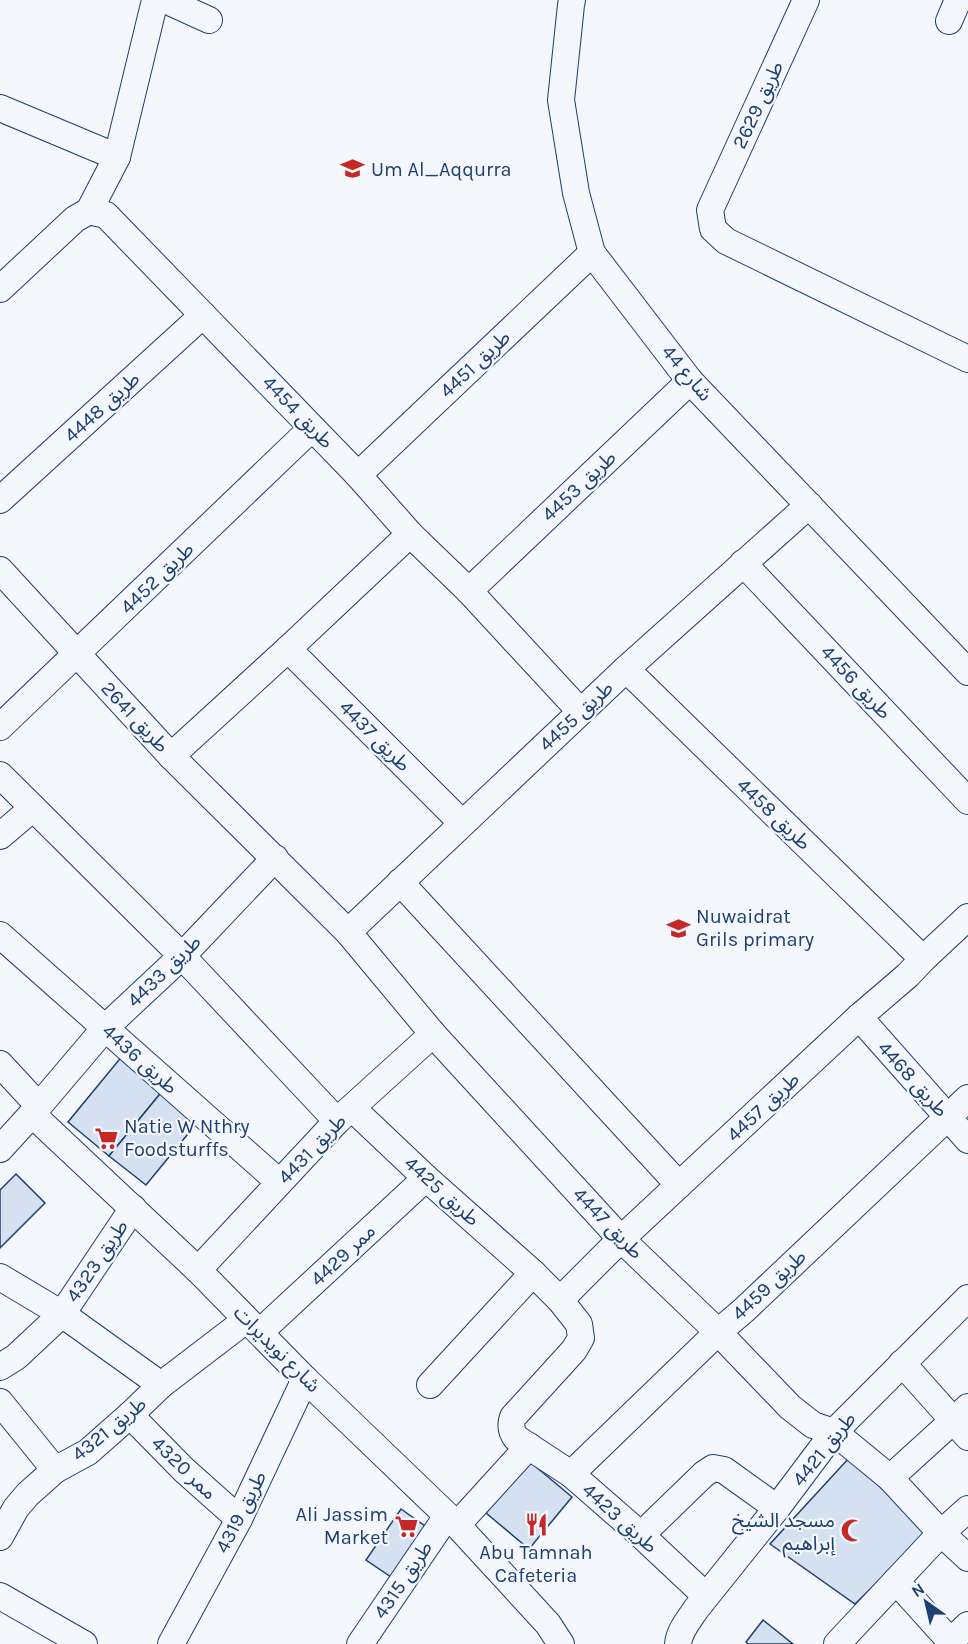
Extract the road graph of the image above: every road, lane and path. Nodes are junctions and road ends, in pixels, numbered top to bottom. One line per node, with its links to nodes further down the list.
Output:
1 (155, 0): 7 (street)
2 (165, 0): 5 (street)
3 (572, 0): 9 (street, شارع 44)
4 (806, 0): 12 (street, طريق 2629)
5 (209, 20)
6 (0, 108): 7 (street)
7 (117, 157): 8 (street)
8 (89, 211): 10 (street); 11 (street, طريق 4454)
9 (592, 253): 13 (street, شارع 44); 15 (street, طريق 4451)
10 (0, 289)
11 (204, 315): 14 (street, طريق 4454); 16 (street, طريق 4448)
12 (968, 359)
13 (690, 381): 17 (street, شارع 44); 21 (street, طريق 4453)
14 (312, 428): 15 (street, طريق 4454); 23 (street, طريق 4452)
15 (358, 475): 18 (street, طريق 4454)
16 (0, 500)
17 (809, 505): 19 (street, طريق 4455); 25 (street, شارع 44)
18 (410, 534): 21 (street, طريق 4454); 22 (street)
19 (743, 563): 24 (street, طريق 4455); 30 (street, طريق 4456)
20 (0, 570): 23 (street, طريق 2641)
21 (469, 591): 26 (street, طريق 4454)
22 (288, 649): 28 (street); 32 (street, طريق 4437)
23 (77, 655): 27 (street, طريق 4452); 28 (street, طريق 2641)
24 (626, 669): 26 (street, طريق 4455); 40 (street, طريق 4458)
25 (968, 672)
26 (580, 711): 32 (street, طريق 4455)
27 (4, 715)
28 (171, 756): 34 (street, طريق 2641)
29 (0, 775): 31 (street, طريق 4425)
30 (968, 801)
31 (33, 808): 33 (street); 39 (street, طريق 4425)
32 (462, 823): 35 (street, طريق 4455)
33 (0, 836)
34 (275, 858): 37 (street, طريق 4447); 39 (street, طريق 4433)
35 (400, 882): 37 (street, طريق 4455); 53 (street)
36 (968, 917): 40 (street, طريق 4457)
37 (348, 932): 43 (street, طريق 4447)
38 (3, 944): 42 (street, طريق 4436)
39 (182, 956): 42 (street, طريق 4433); 47 (street, طريق 4425)
40 (922, 959): 41 (street, طريق 4457)
41 (859, 1017): 48 (street, طريق 4468); 53 (street, طريق 4457)
42 (105, 1028): 46 (street, طريق 4433); 52 (street, طريق 4436)
43 (433, 1034): 47 (street, طريق 4431); 55 (street, طريق 4447)
44 (0, 1064): 46 (street, شارع نويديرات)
45 (968, 1098): 48 (street, طريق 4459)
46 (35, 1109): 50 (street); 54 (street, شارع نويديرات)
47 (344, 1115): 51 (street, طريق 4425); 52 (street, طريق 4431)
48 (947, 1116): 49 (street, طريق 4468); 63 (street, طريق 4459)
49 (968, 1140)
50 (0, 1149)
51 (426, 1178): 57 (street, طريق 4425); 62 (street, ممر 4429)
52 (279, 1182): 56 (street, طريق 4431)
53 (679, 1185): 55 (street, طريق 4457)
54 (133, 1208): 56 (street, شارع نويديرات); 61 (street, طريق 4323)
55 (621, 1239): 60 (street, طريق 4457); 63 (street, طريق 4447)
56 (198, 1270): 62 (street, شارع نويديرات)
57 (533, 1273): 60 (street, طريق 4425); 68 (street)
58 (0, 1277): 61 (street, طريق 4323)
59 (968, 1298): 64 (street, طريق 4421)
60 (560, 1300): 73 (street, طريق 4425)
61 (62, 1314): 65 (street, طريق 4323); 67 (street, طريق 4321)
62 (253, 1326): 66 (street, شارع نويديرات); 67 (street, طريق 4321)
63 (718, 1332): 72 (street, طريق 4447); 75 (street, طريق 4459)
64 (902, 1363): 71 (street); 72 (street, طريق 4421)
65 (0, 1367)
66 (305, 1378): 79 (street, طريق 4319); 80 (street, شارع نويديرات)
67 (161, 1385): 70 (street, طريق 4321)
68 (430, 1385)
69 (0, 1402): 74 (street)
70 (130, 1415): 74 (street, طريق 4321); 79 (street, ممر 4320)
71 (963, 1422): 76 (street)
72 (834, 1432): 76 (street, طريق 4447); 77 (street, طريق 4421)
73 (529, 1446): 75 (street, طريق 4423); 80 (street, طريق 4315)
74 (55, 1470): 83 (street, طريق 4321)
75 (571, 1474): 82 (street, طريق 4423)
76 (890, 1479): 81 (street, طريق 4447)
77 (777, 1508): 82 (street); 87 (street, طريق 4421)
78 (968, 1509): 81 (street)
79 (239, 1519): 91 (street, طريق 4319)
80 (452, 1520): 89 (street, شارع نويديرات); 92 (street, طريق 4315)
81 (941, 1533): 84 (street, طريق 4447); 85 (street)
82 (641, 1535): 87 (street, طريق 4423)
83 (0, 1537)
84 (968, 1558)
85 (896, 1581): 88 (street); 95 (street)
86 (0, 1596): 90 (street)
87 (706, 1596): 94 (street, طريق 4421)
88 (960, 1633)
89 (554, 1634): 93 (street, شارع نويديرات)
90 (84, 1644)
91 (171, 1644)
92 (360, 1644)
93 (582, 1644)
94 (678, 1644)
95 (837, 1644)

